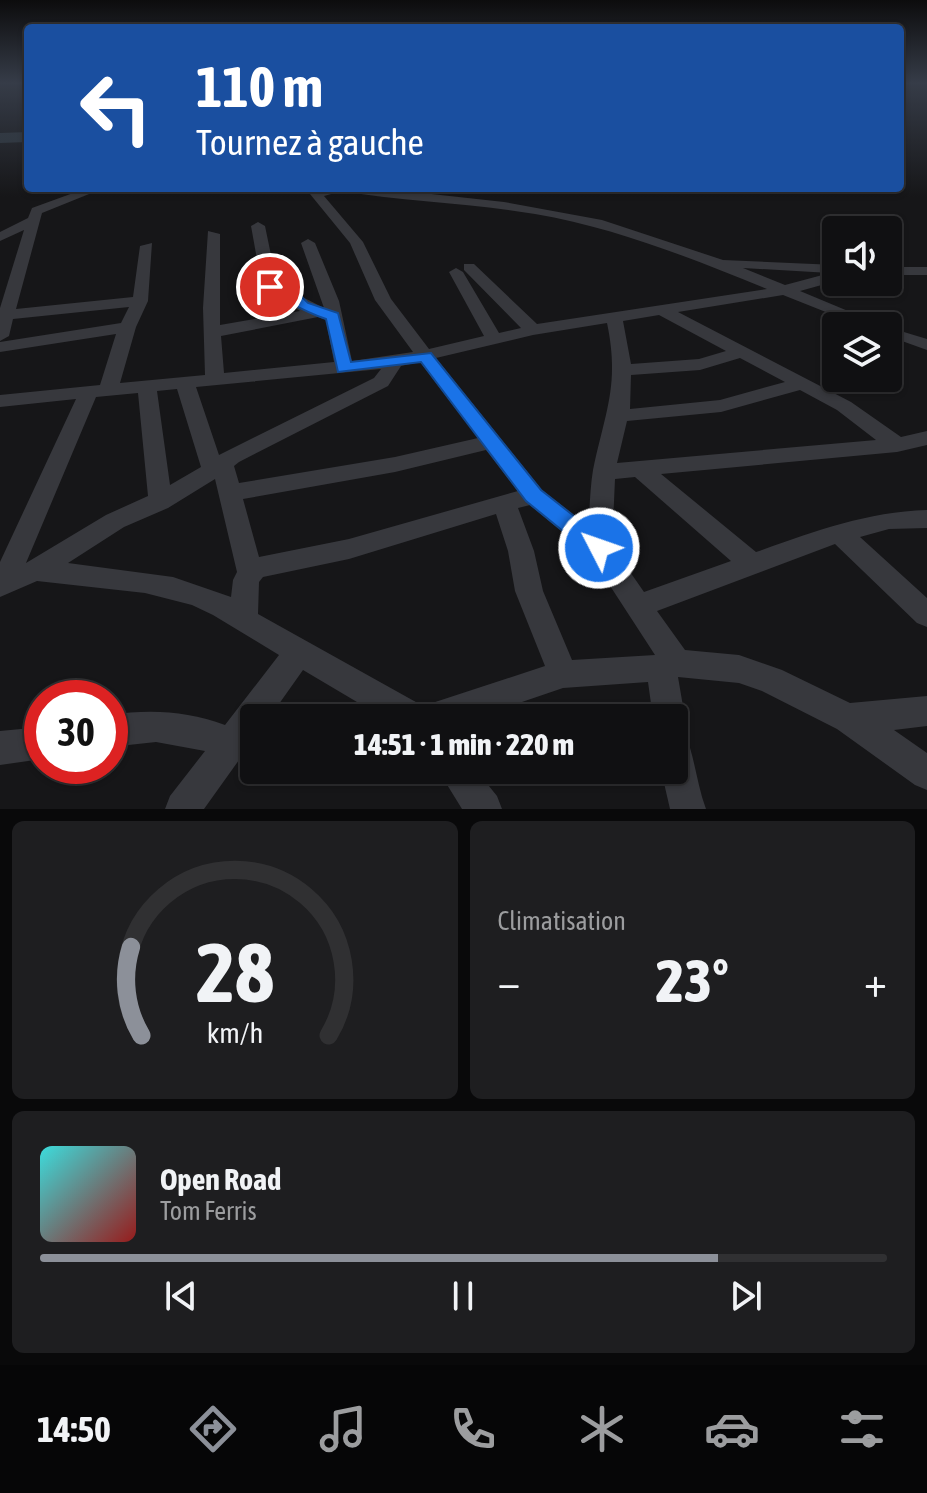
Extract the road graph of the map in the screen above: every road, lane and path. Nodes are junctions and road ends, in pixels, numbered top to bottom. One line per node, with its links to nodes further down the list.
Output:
1 (87, 192): 4 (street)
2 (325, 192): 31 (street)
3 (375, 192): 10 (street)
4 (31, 221): 7 (street); 19 (street)
5 (258, 226): 20 (street)
6 (213, 234): 24 (street)
7 (0, 237)
8 (308, 243): 20 (street)
9 (147, 246): 16 (street)
10 (712, 262): 11 (street); 15 (street)
11 (822, 268)
12 (902, 271): 13 (street)
13 (927, 271)
14 (822, 280): 15 (street)
15 (781, 291): 17 (street); 18 (street)
16 (140, 301): 19 (street); 22 (street)
17 (658, 308): 21 (street); 30 (street)
18 (838, 312)
19 (6, 315): 26 (street)
20 (324, 315): 24 (street); 33 (street)
21 (613, 315): 23 (street); 34 (street)
22 (127, 327): 29 (street); 39 (street)
23 (533, 330): 27 (street); 27 (street)
24 (213, 332): 35 (street)
25 (902, 335): 28 (street)
26 (0, 336)
27 (494, 339): 31 (street)
28 (927, 345)
29 (0, 347)
30 (743, 352): 34 (street); 37 (street)
31 (425, 356): 32 (street); 43 (street)
32 (395, 362): 33 (street); 45 (street)
33 (344, 368): 35 (street)
34 (622, 370): 41 (street)
35 (215, 380): 36 (street)
36 (185, 383): 38 (street); 45 (street)
37 (801, 384): 41 (street); 44 (street)
38 (147, 387): 39 (street); 50 (street)
39 (98, 393): 40 (street); 58 (street)
40 (0, 401)
41 (617, 416): 47 (street)
42 (927, 438): 44 (street)
43 (492, 441): 48 (street); 49 (street)
44 (897, 445): 46 (street)
45 (217, 465): 48 (street); 50 (street)
46 (639, 468): 47 (street); 55 (street)
47 (604, 472): 54 (street)
48 (230, 493): 57 (street)
49 (534, 496): 51 (street); 54 (street)
50 (160, 502): 56 (street)
51 (504, 503): 57 (street); 64 (street)
52 (927, 519): 53 (street)
53 (840, 533): 55 (street); 60 (street)
54 (599, 548): 59 (street)
55 (753, 565): 59 (street)
56 (35, 570): 58 (street); 61 (street)
57 (250, 572): 61 (street)
58 (2, 585)
59 (638, 606): 63 (street)
60 (927, 615)
61 (244, 620): 62 (street)
62 (299, 652): 65 (street); 71 (street)
63 (669, 666): 64 (street); 67 (street); 69 (street)
64 (563, 674): 66 (street)
65 (390, 704)
66 (472, 704)
67 (669, 704)
68 (927, 711): 69 (street)
69 (848, 718): 74 (street)
70 (128, 729): 71 (street)
71 (231, 744): 77 (street)
72 (24, 745): 73 (street)
73 (0, 748)
74 (927, 773)
75 (465, 784): 78 (street)
76 (680, 784): 79 (street)
77 (183, 809)
78 (484, 809)
79 (688, 809)

